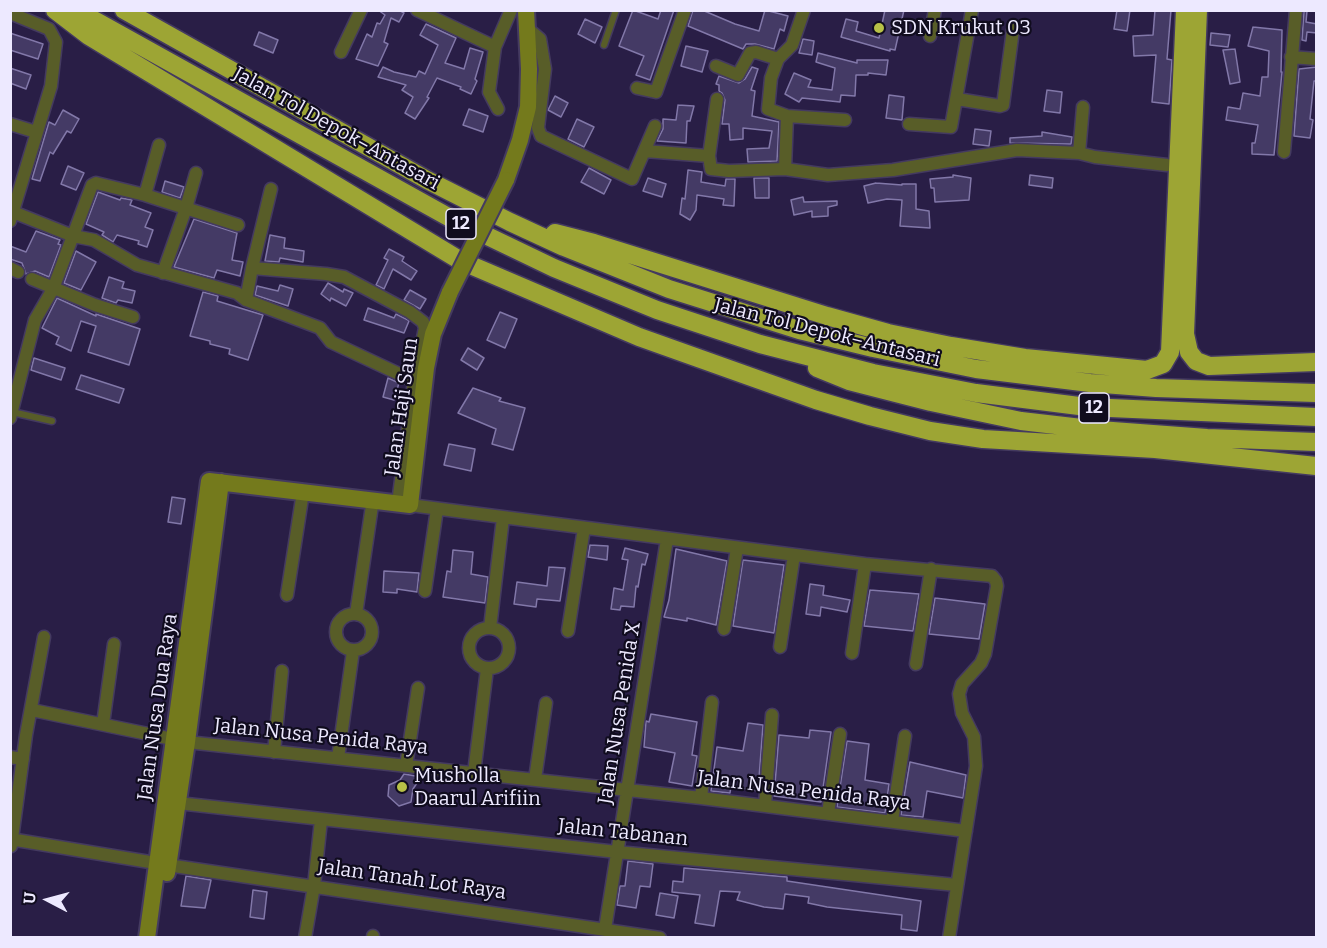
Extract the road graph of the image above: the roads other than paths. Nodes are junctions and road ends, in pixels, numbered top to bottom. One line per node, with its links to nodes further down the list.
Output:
1 (55, 10): 67 (highway)
2 (76, 10): 59 (highway, Jalan Tol Depok–Antasari / 12)
3 (124, 10): 50 (highway, Jalan Tol Depok–Antasari / 12)
4 (361, 10): 22 (street)
5 (417, 10): 21 (street)
6 (511, 10): 21 (street)
7 (526, 10): 17 (street, Jalan Haji Saun)
8 (616, 10): 20 (lane)
9 (685, 10): 27 (street)
10 (804, 10): 24 (street)
11 (935, 10): 19 (street)
12 (972, 10): 29 (street)
13 (1185, 10): 50 (highway)
14 (1198, 10): 60 (highway)
15 (1296, 10): 23 (street)
16 (10, 13): 37 (street)
17 (527, 28): 39 (street); 70 (street, Jalan Haji Saun, bridge)
18 (1014, 30): 29 (street)
19 (930, 36)
20 (604, 45)
21 (495, 47): 31 (street)
22 (341, 52)
23 (1291, 57): 25 (street); 40 (street)
24 (778, 59): 26 (street); 32 (street)
25 (1317, 59)
26 (716, 66)
27 (637, 88)
28 (717, 99): 42 (street)
29 (957, 99): 35 (street)
30 (1083, 107): 41 (street)
31 (498, 109)
32 (787, 116): 33 (street); 44 (street)
33 (845, 120)
34 (10, 123): 37 (street)
35 (909, 124)
36 (655, 126): 39 (street)
37 (36, 132): 49 (street)
38 (159, 145): 47 (street)
39 (645, 151): 42 (street)
40 (1284, 152)
41 (1079, 153): 43 (street); 44 (street)
42 (710, 156): 44 (street)
43 (1167, 165)
44 (785, 169)
45 (196, 172): 48 (street)
46 (272, 189): 53 (street)
47 (145, 195): 48 (street); 52 (street)
48 (186, 208): 51 (street); 54 (street)
49 (12, 216): 52 (street)
50 (510, 222): 62 (highway, Jalan Tol Depok–Antasari / 12)
51 (238, 225)
52 (74, 236): 54 (street); 56 (street)
53 (252, 268): 57 (street); 61 (street)
54 (163, 273): 57 (street)
55 (32, 279): 56 (street)
56 (53, 289): 58 (street); 63 (street)
57 (246, 300): 61 (street)
58 (133, 317)
59 (760, 344): 64 (highway, Jalan Tol Depok–Antasari / 12); 66 (highway)
60 (1317, 362)
61 (414, 381): 70 (street)
62 (1317, 393)
63 (11, 415): 65 (lane)
64 (1317, 417)
65 (52, 421)
66 (1317, 442)
67 (1317, 466)
68 (303, 492): 69 (street); 80 (street); 101 (street, Jalan Nusa Dua Raya)
69 (373, 499): 70 (street); 81 (street)
70 (404, 504): 71 (street)
71 (437, 509): 72 (street); 79 (street)
72 (503, 518): 73 (street); 82 (street)
73 (584, 528): 74 (street); 84 (street)
74 (667, 539): 75 (street); 108 (street, Jalan Nusa Penida X)
75 (737, 548): 76 (street); 83 (street)
76 (794, 555): 77 (street); 87 (street)
77 (865, 564): 78 (street); 89 (street)
78 (931, 569): 90 (street); 115 (street)
79 (425, 591)
80 (287, 595)
81 (356, 614): 88 (street); 88 (street)
82 (490, 628): 91 (street); 91 (street)
83 (724, 629)
84 (568, 631)
85 (44, 637): 96 (street)
86 (114, 644): 98 (street)
87 (780, 647)
88 (353, 651): 104 (street)
89 (852, 653)
90 (916, 664)
91 (487, 669): 106 (street)
92 (282, 671): 102 (street)
93 (418, 688): 105 (street)
94 (712, 702): 109 (street)
95 (546, 703): 107 (street)
96 (32, 710): 98 (street, Jalan Nusa Penida Raya); 103 (street)
97 (772, 715): 111 (street)
98 (103, 724): 101 (street, Jalan Nusa Penida Raya)
99 (840, 734): 112 (street)
100 (905, 736): 114 (street)
101 (181, 741): 102 (street, Jalan Nusa Penida Raya); 110 (street, Jalan Nusa Dua Raya); 118 (street, Jalan Nusa Dua Raya)
102 (274, 752): 104 (street, Jalan Nusa Penida Raya)
103 (17, 758): 116 (street)
104 (338, 758): 105 (street, Jalan Nusa Penida Raya)
105 (406, 766): 106 (street, Jalan Nusa Penida Raya)
106 (474, 773): 107 (street, Jalan Nusa Penida Raya)
107 (535, 780): 108 (street, Jalan Nusa Penida Raya)
108 (627, 789): 109 (street, Jalan Nusa Penida Raya); 117 (street, Jalan Nusa Penida X)
109 (701, 798): 111 (street, Jalan Nusa Penida Raya)
110 (178, 803): 113 (street, Jalan Tabanan); 118 (street, Jalan Nusa Dua Raya)
111 (765, 805): 112 (street, Jalan Nusa Penida Raya)
112 (828, 813): 114 (street, Jalan Nusa Penida Raya)
113 (321, 820): 117 (street, Jalan Tabanan); 120 (street)
114 (892, 821): 115 (street, Jalan Nusa Penida Raya)
115 (966, 831): 119 (street)
116 (11, 842): 118 (street, Jalan Tanah Lot Raya)
117 (617, 852): 119 (street, Jalan Tabanan); 121 (street, Jalan Nusa Penida X)
118 (163, 864): 120 (street, Jalan Tanah Lot Raya); 122 (street, Jalan Nusa Dua Raya); 123 (street, Jalan Nusa Dua Raya)
119 (957, 885): 126 (street)
120 (314, 886): 121 (street, Jalan Tanah Lot Raya); 124 (street)
121 (605, 929): 125 (street, Jalan Tanah Lot Raya)
122 (147, 938)
123 (158, 938)
124 (305, 938)
125 (660, 938)
126 (949, 938)

